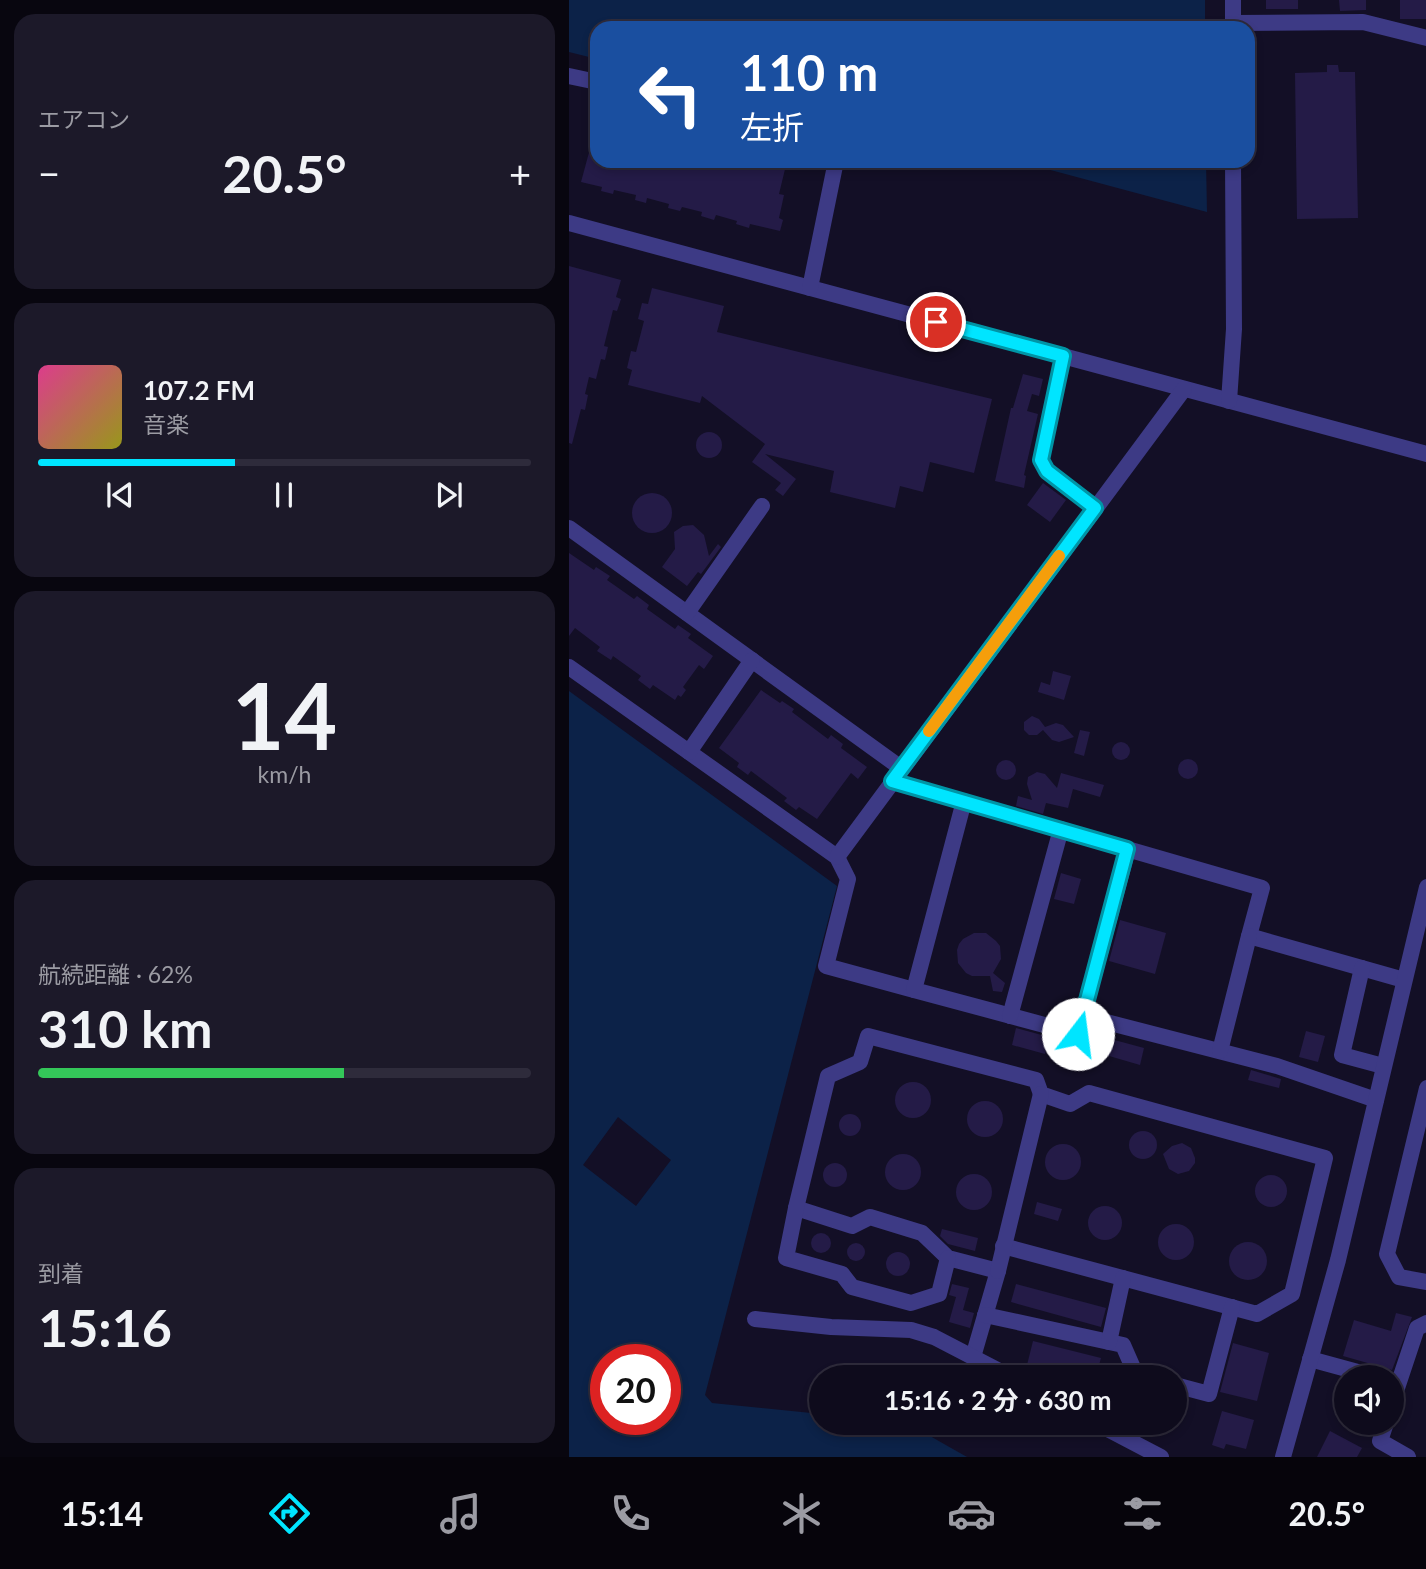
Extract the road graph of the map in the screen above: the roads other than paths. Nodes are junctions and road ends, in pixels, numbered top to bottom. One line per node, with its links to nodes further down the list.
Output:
1 (1233, 0): 2 (street)
2 (1233, 21)
3 (1255, 24): 4 (street)
4 (1426, 38)
5 (569, 76): 6 (street)
6 (590, 80)
7 (835, 168): 10 (street)
8 (1233, 168): 13 (street)
9 (569, 223): 10 (street)
10 (810, 288): 11 (street)
11 (1063, 356): 12 (street); 16 (street)
12 (1184, 389): 13 (street); 16 (street)
13 (1229, 401): 14 (street)
14 (1426, 454)
15 (762, 506): 18 (street)
16 (1095, 508): 22 (street)
17 (569, 528): 18 (street)
18 (687, 613): 19 (street)
19 (752, 660): 21 (street); 22 (street)
20 (569, 667): 21 (street)
21 (689, 752): 26 (street)
22 (897, 774): 23 (street); 26 (street)
23 (964, 801): 24 (street); 31 (street)
24 (1061, 830): 25 (street); 32 (street)
25 (1127, 849): 28 (street); 33 (street)
26 (837, 857): 31 (street)
27 (1426, 887): 30 (street)
28 (1249, 936): 29 (street); 34 (street)
29 (1362, 968): 30 (street); 35 (street)
30 (1404, 980): 35 (street)
31 (914, 990): 32 (street)
32 (1010, 1016): 33 (street)
33 (1083, 1016): 34 (street)
34 (1220, 1051): 38 (street)
35 (1383, 1066): 38 (street)
36 (1426, 1088): 44 (street)
37 (1041, 1094): 39 (street); 40 (street); 45 (street)
38 (1376, 1100): 51 (street)
39 (796, 1208): 41 (street); 41 (street)
40 (1003, 1246): 42 (street); 43 (street)
41 (948, 1258): 42 (street)
42 (998, 1271): 46 (street)
43 (1123, 1278): 45 (street); 49 (street)
44 (1426, 1282)
45 (1232, 1307): 56 (street)
46 (985, 1315): 49 (street); 50 (street)
47 (755, 1319): 50 (street)
48 (1426, 1323): 54 (street)
49 (1109, 1342): 53 (street)
50 (973, 1357): 52 (street)
51 (1310, 1359): 55 (street); 60 (street)
52 (988, 1365)
53 (1133, 1365)
54 (1402, 1365)
55 (1334, 1366)
56 (1187, 1388)
57 (1130, 1435): 59 (street)
58 (1382, 1435): 61 (street)
59 (1161, 1457)
60 (1283, 1457)
61 (1408, 1457)

